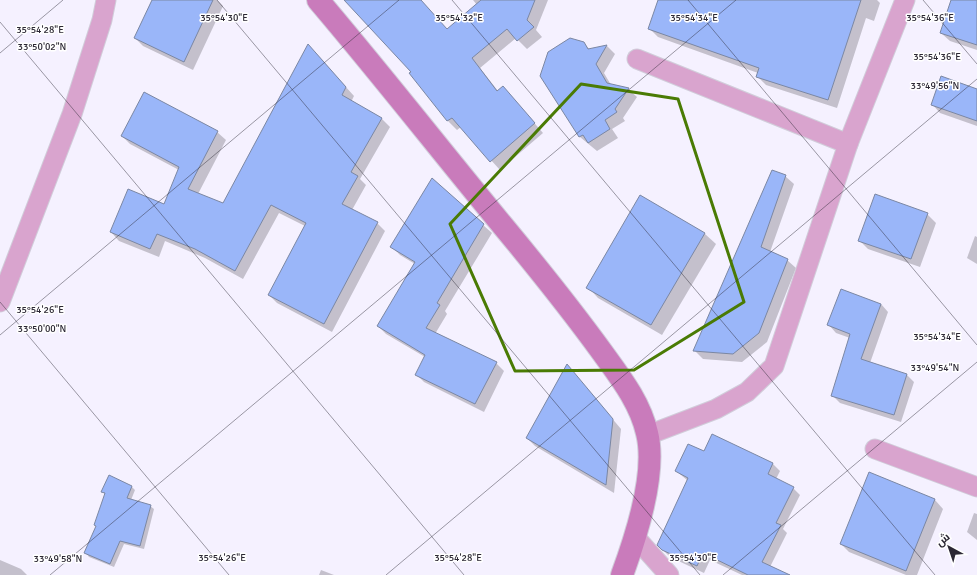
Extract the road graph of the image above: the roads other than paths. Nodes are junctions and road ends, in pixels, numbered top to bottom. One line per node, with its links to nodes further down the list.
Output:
1 (106, 0): 6 (street)
2 (318, 0): 7 (main road)
3 (905, 0): 5 (street)
4 (637, 59): 5 (street)
5 (848, 144): 7 (street)
6 (0, 302)
7 (648, 435): 10 (main road)
8 (875, 449): 9 (street)
9 (977, 487)
10 (636, 538): 11 (main road); 12 (street)
11 (622, 575)
12 (669, 575)

